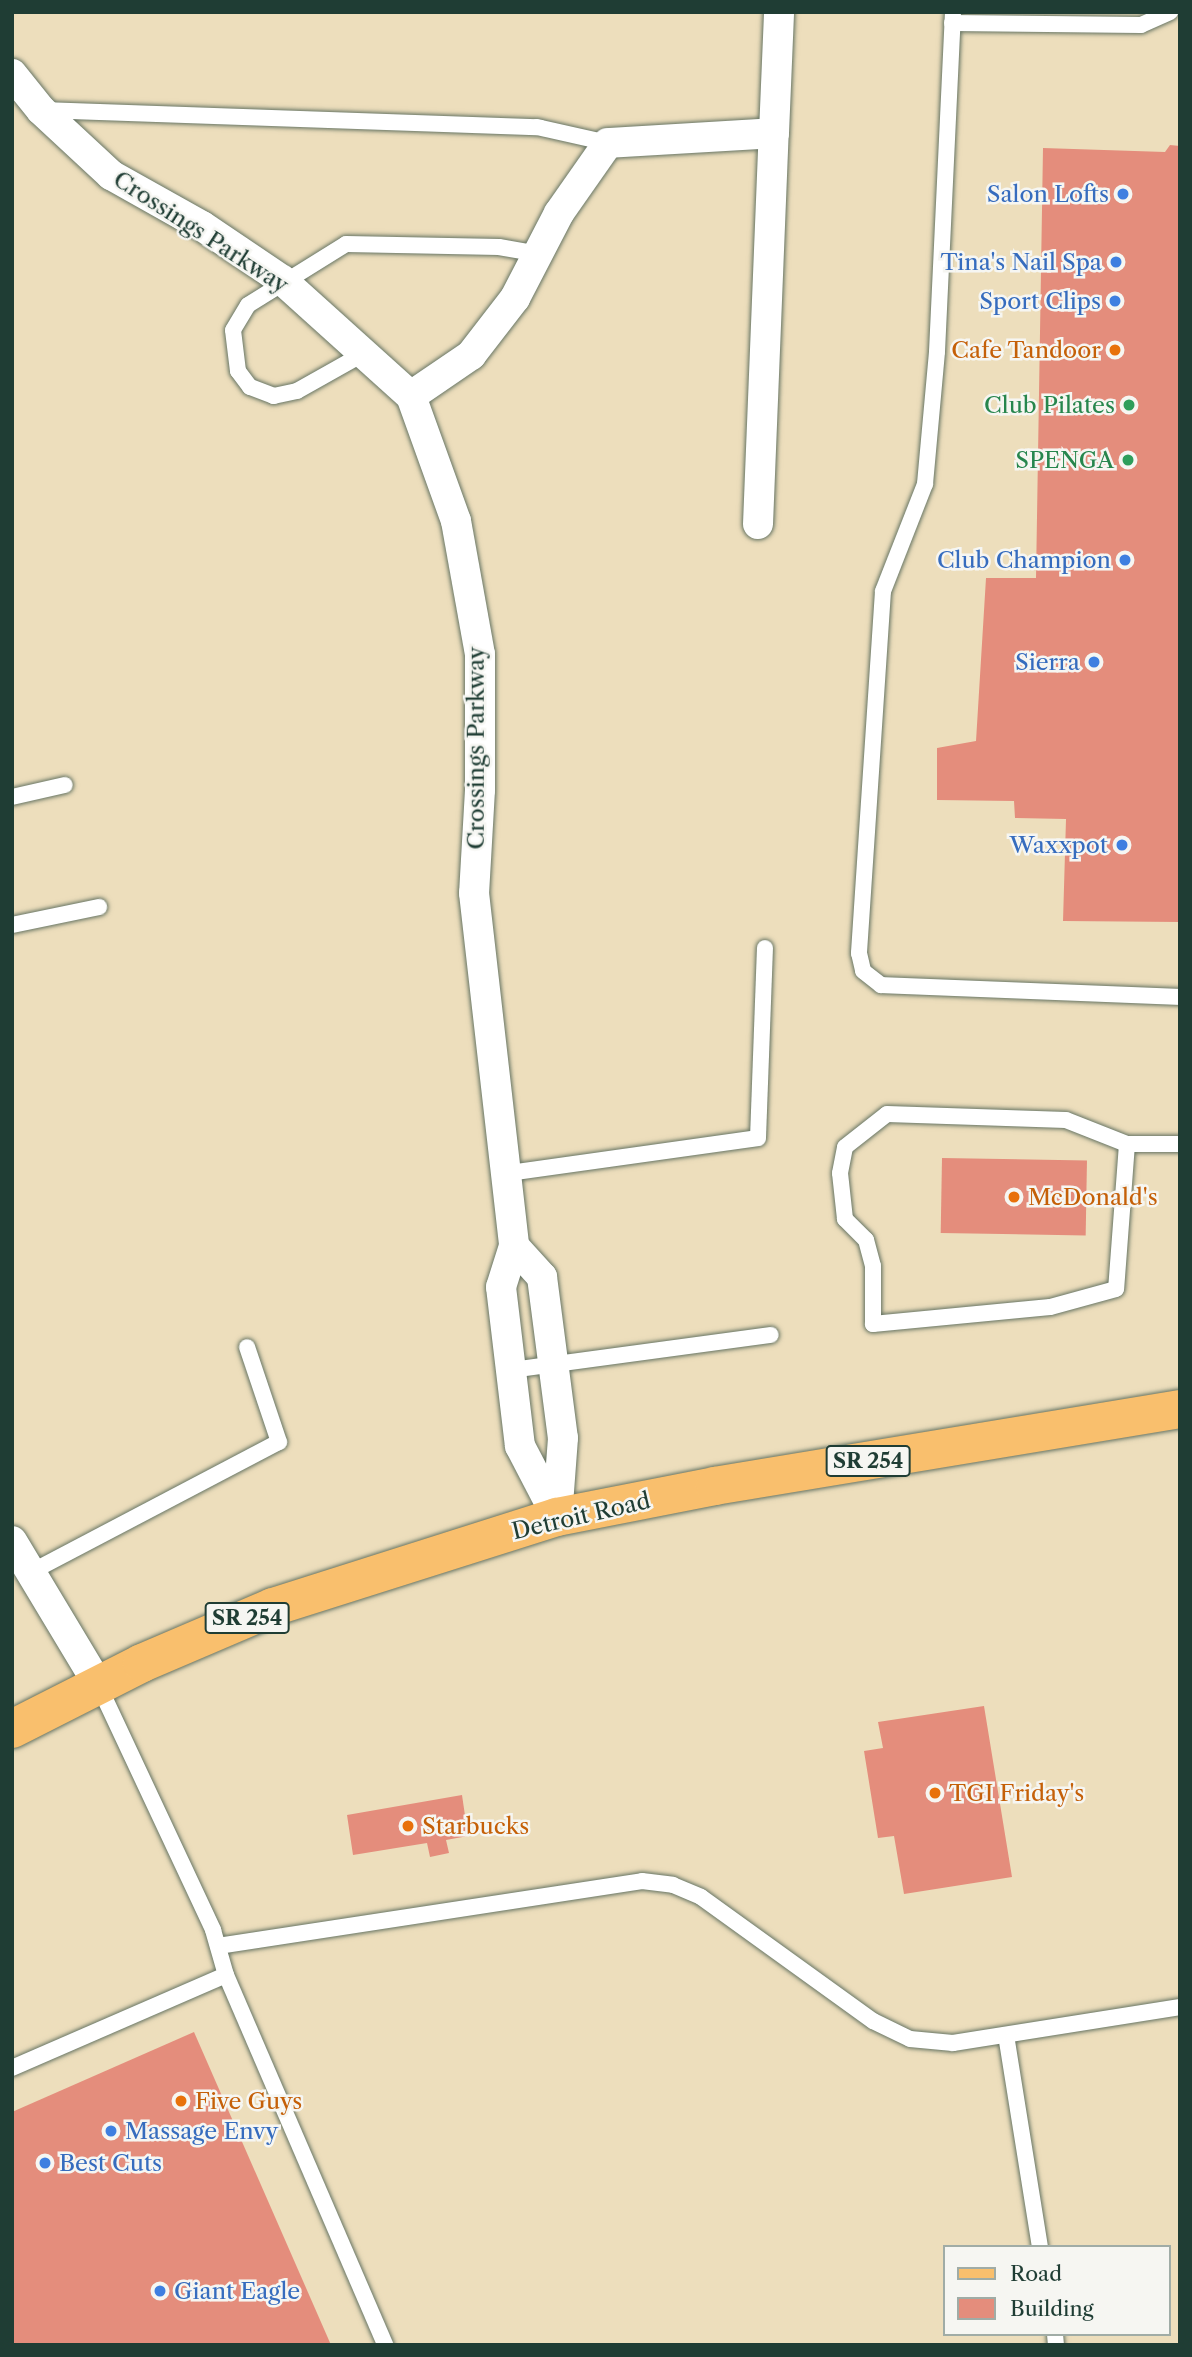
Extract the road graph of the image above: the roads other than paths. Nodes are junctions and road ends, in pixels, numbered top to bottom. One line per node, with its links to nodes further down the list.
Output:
1 (779, 12): 6 (street)
2 (1170, 12): 3 (lane)
3 (953, 18): 18 (lane)
4 (12, 74): 5 (street, Crossings Parkway)
5 (41, 110): 7 (lane); 9 (street, Crossings Parkway)
6 (774, 133): 7 (street); 12 (street)
7 (608, 144): 8 (street)
8 (538, 254): 9 (lane); 11 (street)
9 (282, 280): 10 (street, Crossings Parkway); 10 (lane)
10 (361, 355): 11 (street, Crossings Parkway)
11 (411, 396): 21 (street, Crossings Parkway)
12 (758, 524)
13 (65, 785): 14 (lane)
14 (12, 797)
15 (99, 907): 16 (lane)
16 (12, 925)
17 (765, 948): 21 (lane)
18 (1180, 997)
19 (1127, 1144): 19 (lane); 20 (lane)
20 (1180, 1144)
21 (509, 1173): 22 (street, Crossings Parkway)
22 (514, 1246): 25 (street); 26 (street, Crossings Parkway)
23 (771, 1335): 25 (lane)
24 (247, 1347): 30 (lane)
25 (553, 1364): 26 (lane); 28 (street)
26 (511, 1370): 28 (street, Crossings Parkway)
27 (1180, 1409): 28 (main road, Detroit Road / SR 254)
28 (557, 1517): 31 (main road, Detroit Road / SR 254)
29 (12, 1541): 30 (street)
30 (32, 1572): 31 (street)
31 (98, 1685): 32 (main road, Detroit Road / SR 254); 33 (lane)
32 (12, 1729)
33 (218, 1946): 34 (lane); 36 (lane)
34 (226, 1975): 37 (lane); 39 (lane)
35 (1180, 2007): 36 (lane)
36 (1006, 2035): 38 (lane)
37 (12, 2068)
38 (1040, 2245)
39 (385, 2345)

